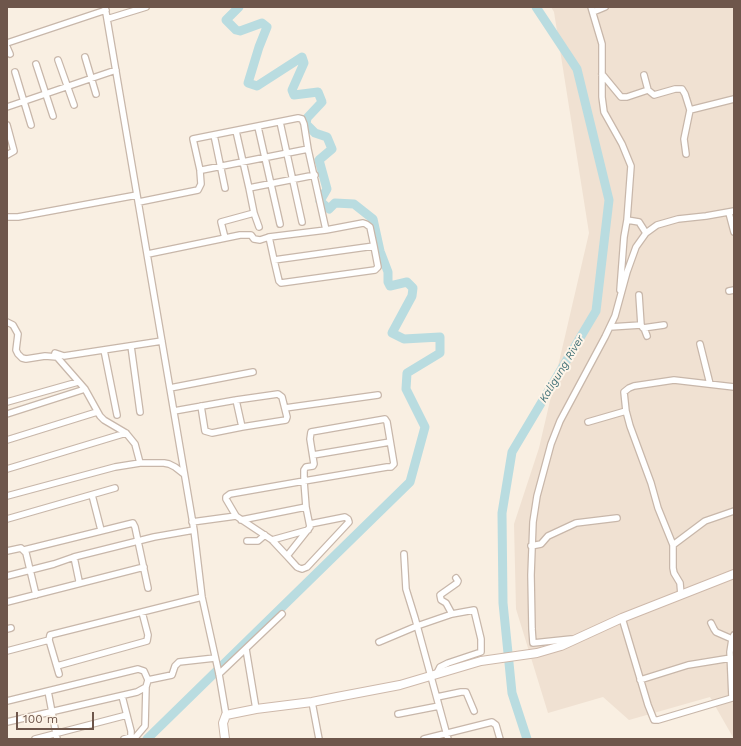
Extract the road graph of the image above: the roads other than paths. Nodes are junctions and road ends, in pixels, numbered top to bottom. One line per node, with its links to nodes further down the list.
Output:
1 (146, 7): 5 (street)
2 (605, 7): 4 (street)
3 (105, 9): 5 (street); 6 (street)
4 (592, 9): 14 (street)
5 (107, 19): 12 (street)
6 (7, 43)
7 (7, 47): 8 (street)
8 (10, 54)
9 (85, 57): 16 (street)
10 (58, 60): 17 (street)
11 (36, 64): 19 (street)
12 (116, 70): 16 (street); 46 (street)
13 (14, 72): 22 (street)
14 (602, 74): 18 (street); 51 (street)
15 (644, 75): 18 (street)
16 (91, 79): 17 (street); 20 (street)
17 (68, 87): 19 (street); 23 (street)
18 (648, 90): 25 (street)
19 (46, 94): 22 (street); 26 (street)
20 (96, 94)
21 (734, 99): 25 (street)
22 (24, 101): 24 (street); 29 (street)
23 (74, 105)
24 (7, 107)
25 (690, 110): 35 (street)
26 (53, 116)
27 (280, 122): 30 (street); 33 (street); 34 (street)
28 (7, 125): 36 (street)
29 (31, 125)
30 (258, 127): 31 (street); 37 (street)
31 (236, 131): 32 (street); 38 (street)
32 (214, 135): 39 (street); 40 (street)
33 (308, 149): 34 (street); 41 (street)
34 (287, 153): 37 (street); 42 (street)
35 (686, 154)
36 (7, 155)
37 (264, 158): 38 (street); 43 (street)
38 (242, 161): 39 (street); 45 (street)
39 (220, 166): 40 (street); 44 (street)
40 (200, 170): 47 (street)
41 (314, 175): 42 (street); 55 (street)
42 (293, 180): 43 (street); 52 (street)
43 (270, 184): 45 (street); 53 (street)
44 (225, 188)
45 (248, 188): 49 (street)
46 (137, 195): 47 (street); 50 (street)
47 (139, 202): 61 (street)
48 (731, 212): 56 (street); 57 (street)
49 (254, 213): 54 (street); 59 (street)
50 (7, 217)
51 (627, 220): 57 (street); 64 (street)
52 (302, 222)
53 (280, 224)
54 (259, 227)
55 (326, 230): 58 (street); 60 (street)
56 (734, 232)
57 (646, 233): 64 (street)
58 (269, 237): 59 (street); 62 (street)
59 (225, 238): 61 (street)
60 (374, 246): 62 (street); 62 (street)
61 (148, 254): 70 (street)
62 (274, 260)
63 (639, 295): 68 (street)
64 (620, 297): 67 (street)
65 (7, 322): 76 (street)
66 (664, 325): 68 (street)
67 (610, 327): 68 (street); 120 (street)
68 (643, 327): 69 (street)
69 (647, 336)
70 (162, 341): 72 (street); 79 (street)
71 (700, 344): 77 (street)
72 (131, 346): 73 (street); 89 (street)
73 (104, 350): 74 (street); 91 (street)
74 (54, 353)
75 (253, 372): 79 (street)
76 (78, 382): 80 (street); 83 (street)
77 (710, 384): 78 (street); 87 (street)
78 (734, 386)
79 (170, 388): 86 (street)
80 (85, 389): 88 (street); 90 (street)
81 (378, 394): 85 (street)
82 (236, 400): 84 (street); 85 (street); 93 (street)
83 (7, 402)
84 (201, 406): 86 (street); 93 (street)
85 (285, 408): 93 (street)
86 (174, 411): 100 (street)
87 (626, 411): 92 (street); 119 (street)
88 (97, 412): 94 (street); 95 (street)
89 (140, 412)
90 (7, 414)
91 (117, 415)
92 (588, 422)
93 (242, 427)
94 (126, 433): 98 (street); 99 (street)
95 (7, 440)
96 (390, 442): 97 (street); 97 (street); 101 (street)
97 (313, 455): 101 (street)
98 (140, 463): 100 (street); 104 (street)
99 (7, 469)
100 (184, 474): 111 (street)
101 (304, 482): 105 (street); 107 (street)
102 (115, 488): 103 (street)
103 (92, 494): 109 (street); 113 (street)
104 (7, 496)
105 (306, 507): 110 (street); 112 (street)
106 (734, 511): 119 (street)
107 (236, 516): 110 (street); 111 (street)
108 (617, 518): 120 (street)
109 (7, 519)
110 (242, 520): 115 (street)
111 (192, 522): 114 (street)
112 (309, 527): 116 (street); 124 (street); 124 (street)
113 (101, 530): 118 (street); 121 (street)
114 (194, 530): 118 (street); 135 (street)
115 (265, 535): 116 (street); 117 (street)
116 (272, 540): 124 (street)
117 (247, 541)
118 (138, 542): 125 (street); 126 (street)
119 (673, 545): 134 (street)
120 (531, 546): 144 (street)
121 (24, 550): 122 (street); 127 (street)
122 (7, 551)
123 (404, 554): 142 (street)
124 (287, 556)
125 (74, 557): 127 (street); 131 (street)
126 (144, 567): 131 (street); 132 (street)
127 (29, 570): 129 (street); 133 (street)
128 (734, 574): 134 (main road)
129 (7, 576)
130 (456, 578): 139 (street)
131 (78, 584): 133 (street)
132 (148, 588)
133 (36, 595): 136 (street)
134 (681, 595): 140 (main road)
135 (202, 597): 137 (street); 150 (street)
136 (7, 602)
137 (142, 612): 145 (street); 151 (street)
138 (282, 614): 147 (street)
139 (452, 614): 142 (street); 154 (street)
140 (622, 618): 144 (main road); 156 (street)
141 (711, 623): 143 (street)
142 (417, 626): 146 (street); 154 (street)
143 (733, 637): 149 (street)
144 (577, 638): 154 (main road)
145 (49, 640): 148 (street); 151 (street)
146 (379, 642)
147 (246, 649): 152 (street); 165 (street)
148 (7, 651)
149 (731, 658): 156 (street); 161 (street)
150 (216, 660): 152 (street); 155 (street)
151 (57, 666): 153 (street)
152 (219, 673): 170 (street)
153 (59, 674)
154 (434, 674): 160 (street); 163 (main road)
155 (148, 680): 157 (street); 158 (street)
156 (640, 680): 161 (street)
157 (146, 687): 159 (street); 174 (street)
158 (48, 691): 162 (street); 166 (street)
159 (122, 696): 166 (street); 169 (street)
160 (437, 697): 164 (street); 167 (street)
161 (733, 698)
162 (7, 701)
163 (312, 702): 165 (main road); 178 (street)
164 (439, 706): 168 (street); 173 (street)
165 (256, 709): 170 (main road)
166 (52, 711): 171 (street); 172 (street)
167 (474, 711)
168 (398, 714)
169 (127, 715): 172 (street); 174 (street)
170 (226, 715): 177 (main road)
171 (7, 722)
172 (56, 736): 175 (street)
173 (447, 736): 179 (street); 180 (street)
174 (132, 738): 176 (street)
175 (35, 739)
176 (124, 739)
177 (225, 739)
178 (320, 739)
179 (424, 739)
180 (500, 739)

